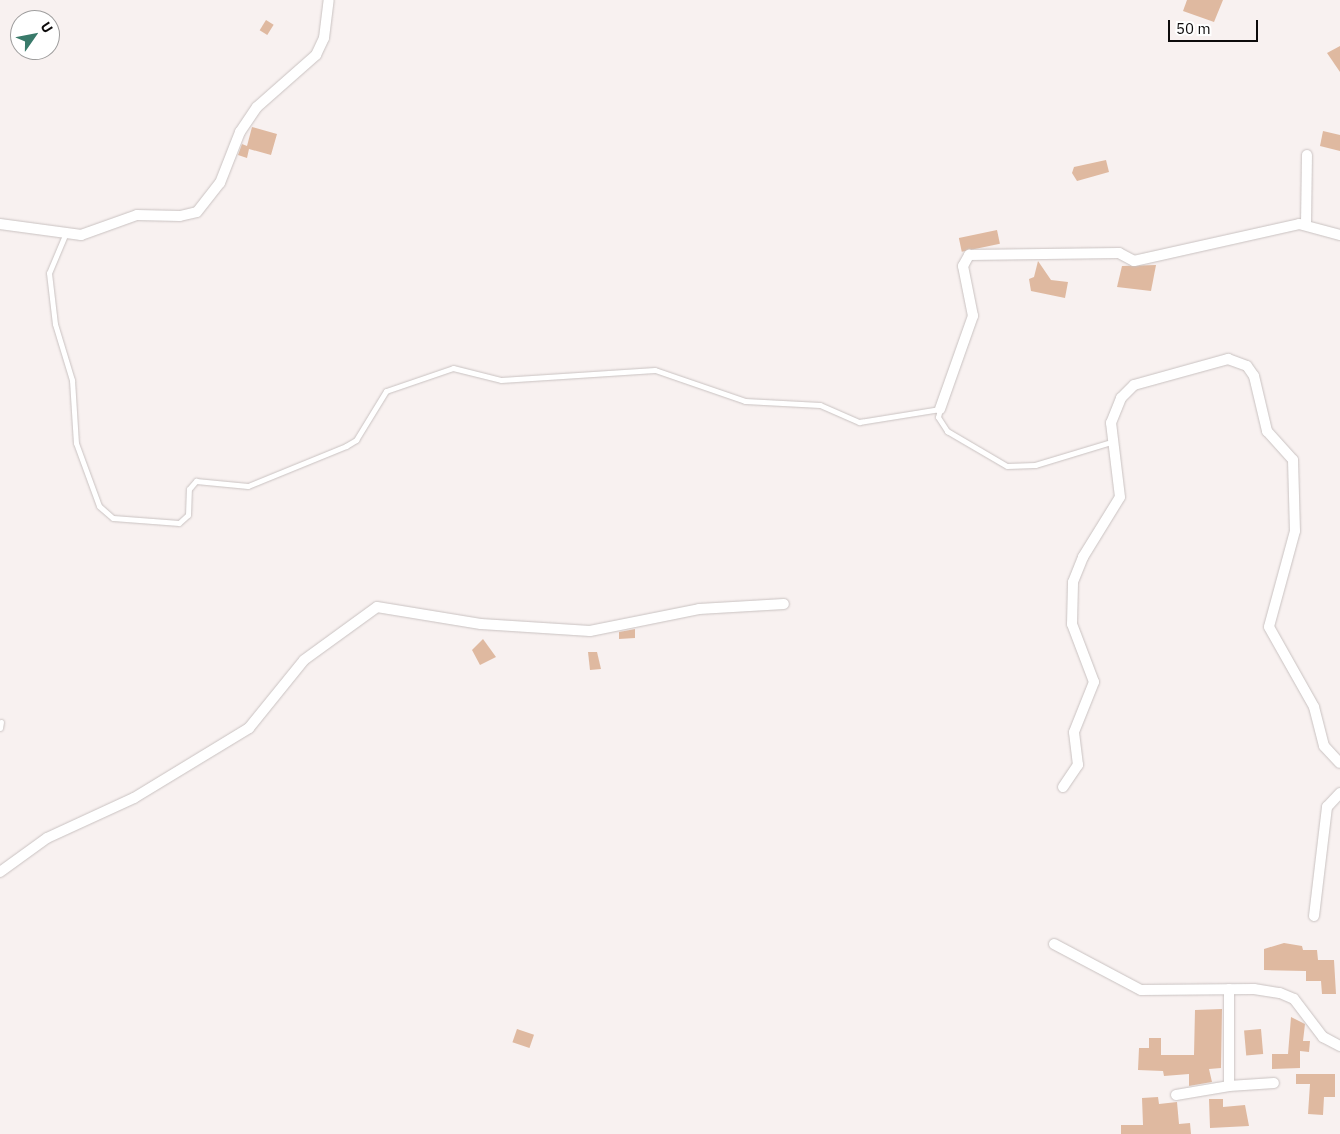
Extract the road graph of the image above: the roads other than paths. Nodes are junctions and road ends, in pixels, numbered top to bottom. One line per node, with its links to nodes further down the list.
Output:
1 (329, 0): 6 (street)
2 (1307, 154): 4 (street)
3 (0, 224): 6 (street)
4 (1306, 225): 5 (street); 7 (street)
5 (1340, 234)
6 (64, 236): 7 (lane)
7 (940, 409): 8 (lane)
8 (1111, 442): 10 (street); 11 (street)
9 (784, 604): 13 (street)
10 (1340, 763)
11 (1063, 787)
12 (1340, 793): 14 (street)
13 (0, 872)
14 (1314, 916)
15 (1054, 944): 16 (street)
16 (1229, 989): 17 (street); 19 (street)
17 (1340, 1046)
18 (1274, 1083): 19 (street)
19 (1229, 1086): 20 (street)
20 (1176, 1095)

